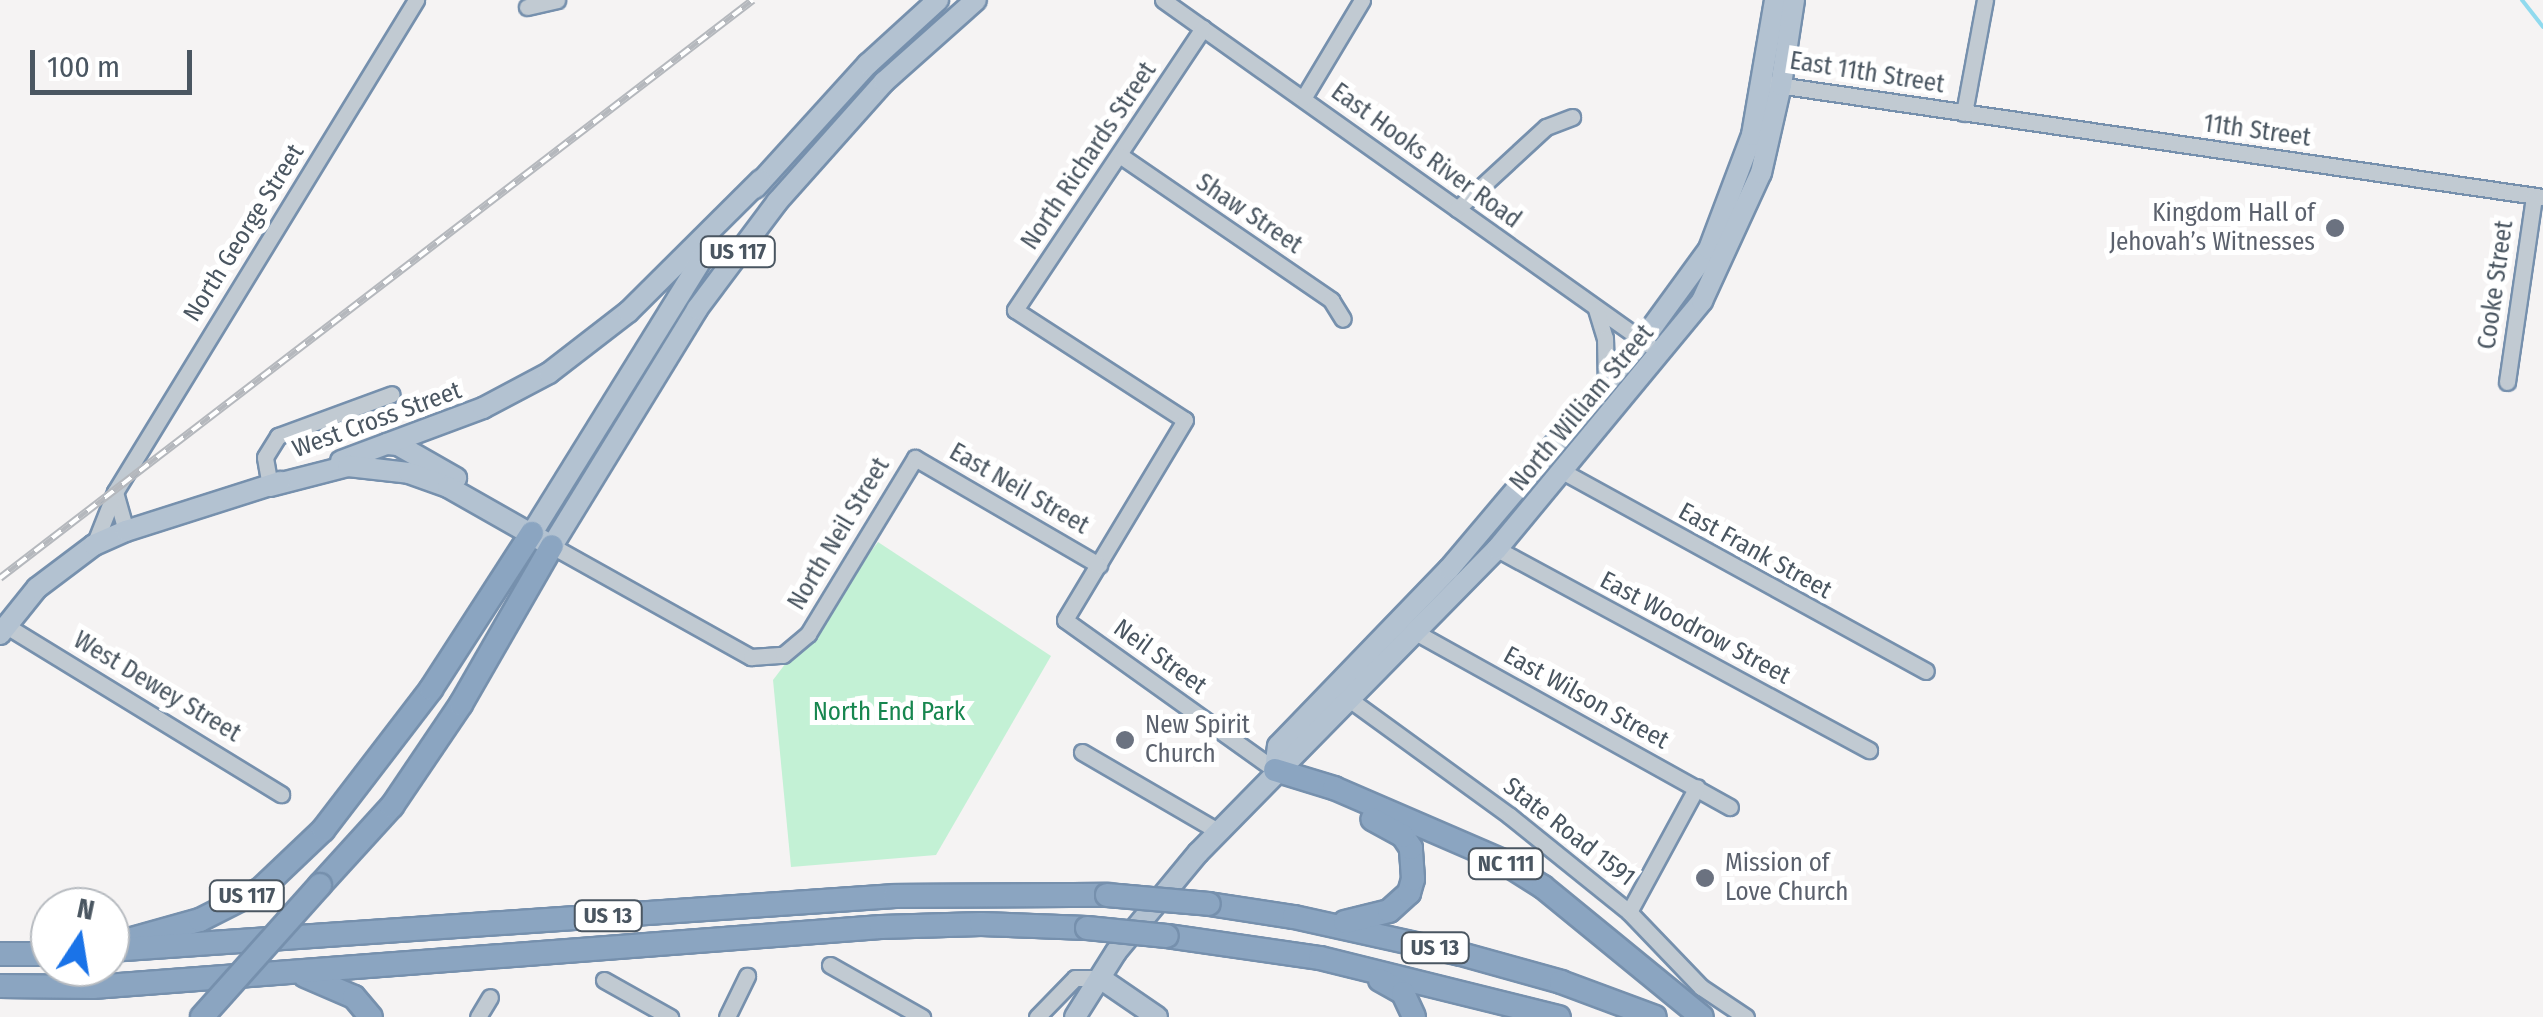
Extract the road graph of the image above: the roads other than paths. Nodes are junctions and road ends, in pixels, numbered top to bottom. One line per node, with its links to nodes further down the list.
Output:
1 (416, 0): 32 (street, North George Street)
2 (557, 0): 10 (street)
3 (938, 0): 12 (main road, US 117)
4 (976, 0): 13 (main road, US 117)
5 (1163, 0): 11 (street, East Hooks River Road)
6 (1362, 0): 15 (street)
7 (1776, 0): 14 (main road, North William Street)
8 (1794, 0): 14 (main road, North William Street)
9 (1985, 0): 16 (street)
10 (528, 7)
11 (1203, 28): 15 (street, East Hooks River Road); 18 (street, North Richards Street)
12 (868, 64): 13 (main road); 19 (main road, US 117)
13 (884, 82): 35 (main road, US 117)
14 (1772, 84): 16 (street, East 11th Street); 24 (main road, North William Street)
15 (1304, 97): 21 (street, East Hooks River Road)
16 (1964, 113): 20 (street, 11th Street)
17 (1572, 117): 21 (street)
18 (1121, 156): 23 (street, Shaw Street); 38 (street, North Richards Street)
19 (761, 180): 28 (main road, West Cross Street); 33 (main road, US 117)
20 (2539, 196): 25 (street, Cooke Street)
21 (1457, 209): 22 (street, East Hooks River Road)
22 (1596, 309): 24 (street, East Hooks River Road); 26 (street)
23 (1342, 320)
24 (1651, 347): 26 (main road, North William Street); 30 (main road, North William Street)
25 (2506, 382)
26 (1606, 384): 46 (main road, North William Street)
27 (392, 394): 31 (street)
28 (387, 444): 31 (main road, West Cross Street); 33 (main road)
29 (915, 458): 38 (street, East Neil Street); 40 (street, North Neil Street)
30 (1562, 471): 37 (main road, North William Street); 42 (street, East Frank Street)
31 (270, 486): 33 (main road, West Cross Street); 34 (main road)
32 (115, 492): 34 (street); 36 (street, North George Street)
33 (534, 529): 35 (main road, West Cross Street); 53 (highway, US 117)
34 (126, 530): 36 (main road)
35 (555, 541): 40 (street, West Cross Street); 65 (highway, US 117, bridge)
36 (94, 545): 39 (main road)
37 (1497, 550): 41 (main road, North William Street); 44 (street, East Woodrow Street)
38 (1098, 564): 46 (street, Neil Street)
39 (2, 630): 48 (street, West Dewey Street)
40 (700, 630)
41 (1417, 633): 43 (main road, North William Street); 47 (street, East Wilson Street)
42 (1926, 670)
43 (1348, 699): 46 (main road, North William Street); 51 (street, State Road 1591)
44 (1869, 750)
45 (1082, 752): 50 (street)
46 (1275, 770): 50 (main road, North William Street); 52 (highway); 77 (highway, NC 111)
47 (1696, 787): 49 (street, East Wilson Street); 51 (street)
48 (282, 794)
49 (1730, 807)
50 (1218, 832): 61 (main road, North William Street)
51 (1628, 912): 78 (street, State Road 1591)
52 (1294, 916): 54 (highway, US 13, bridge); 76 (highway, US 13)
53 (130, 941)
54 (130, 946)
55 (0, 954): 56 (highway)
56 (30, 954)
57 (1320, 958): 59 (highway, US 13, bridge); 74 (highway); 75 (highway, US 13)
58 (830, 965): 70 (street)
59 (272, 974): 63 (highway, US 13); 66 (highway)
60 (748, 976): 69 (street)
61 (1100, 978): 71 (street); 72 (main road, North William Street); 73 (main road)
62 (604, 980): 68 (street)
63 (0, 986)
64 (490, 996): 67 (street)
65 (202, 1017)
66 (371, 1017)
67 (478, 1017)
68 (670, 1017)
69 (727, 1017)
70 (922, 1017)
71 (1037, 1017)
72 (1075, 1017)
73 (1157, 1017)
74 (1414, 1017)
75 (1559, 1017)
76 (1655, 1017)
77 (1702, 1017)
78 (1746, 1017)

